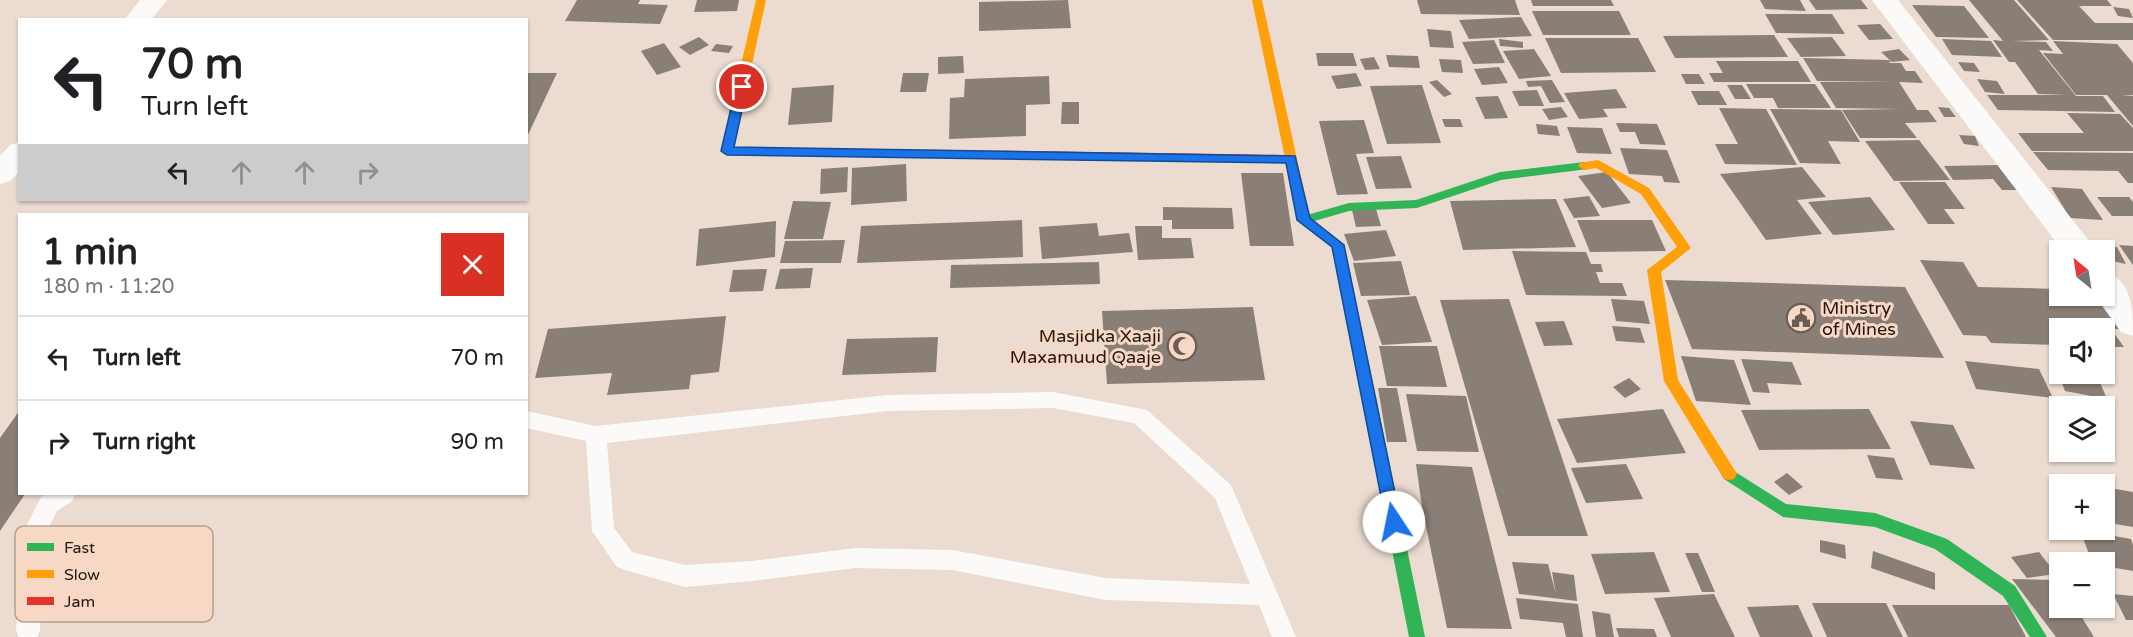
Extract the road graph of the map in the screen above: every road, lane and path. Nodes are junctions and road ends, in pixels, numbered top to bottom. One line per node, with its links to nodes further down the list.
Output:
1 (154, 0): 5 (street)
2 (761, 0): 7 (street)
3 (1257, 0): 7 (street)
4 (1885, 0): 10 (street)
5 (139, 18)
6 (18, 154): 8 (street)
7 (1291, 159): 9 (street)
8 (0, 174)
9 (1304, 220): 21 (street); 22 (street)
10 (2071, 240)
11 (2115, 298): 12 (street)
12 (2133, 323)
13 (528, 419): 14 (lane)
14 (596, 435): 17 (lane); 17 (lane)
15 (62, 495): 16 (lane)
16 (38, 526)
17 (1267, 596): 20 (lane)
18 (28, 622): 19 (lane)
19 (28, 630)
20 (1284, 637)
21 (1417, 637)
22 (2039, 637)

